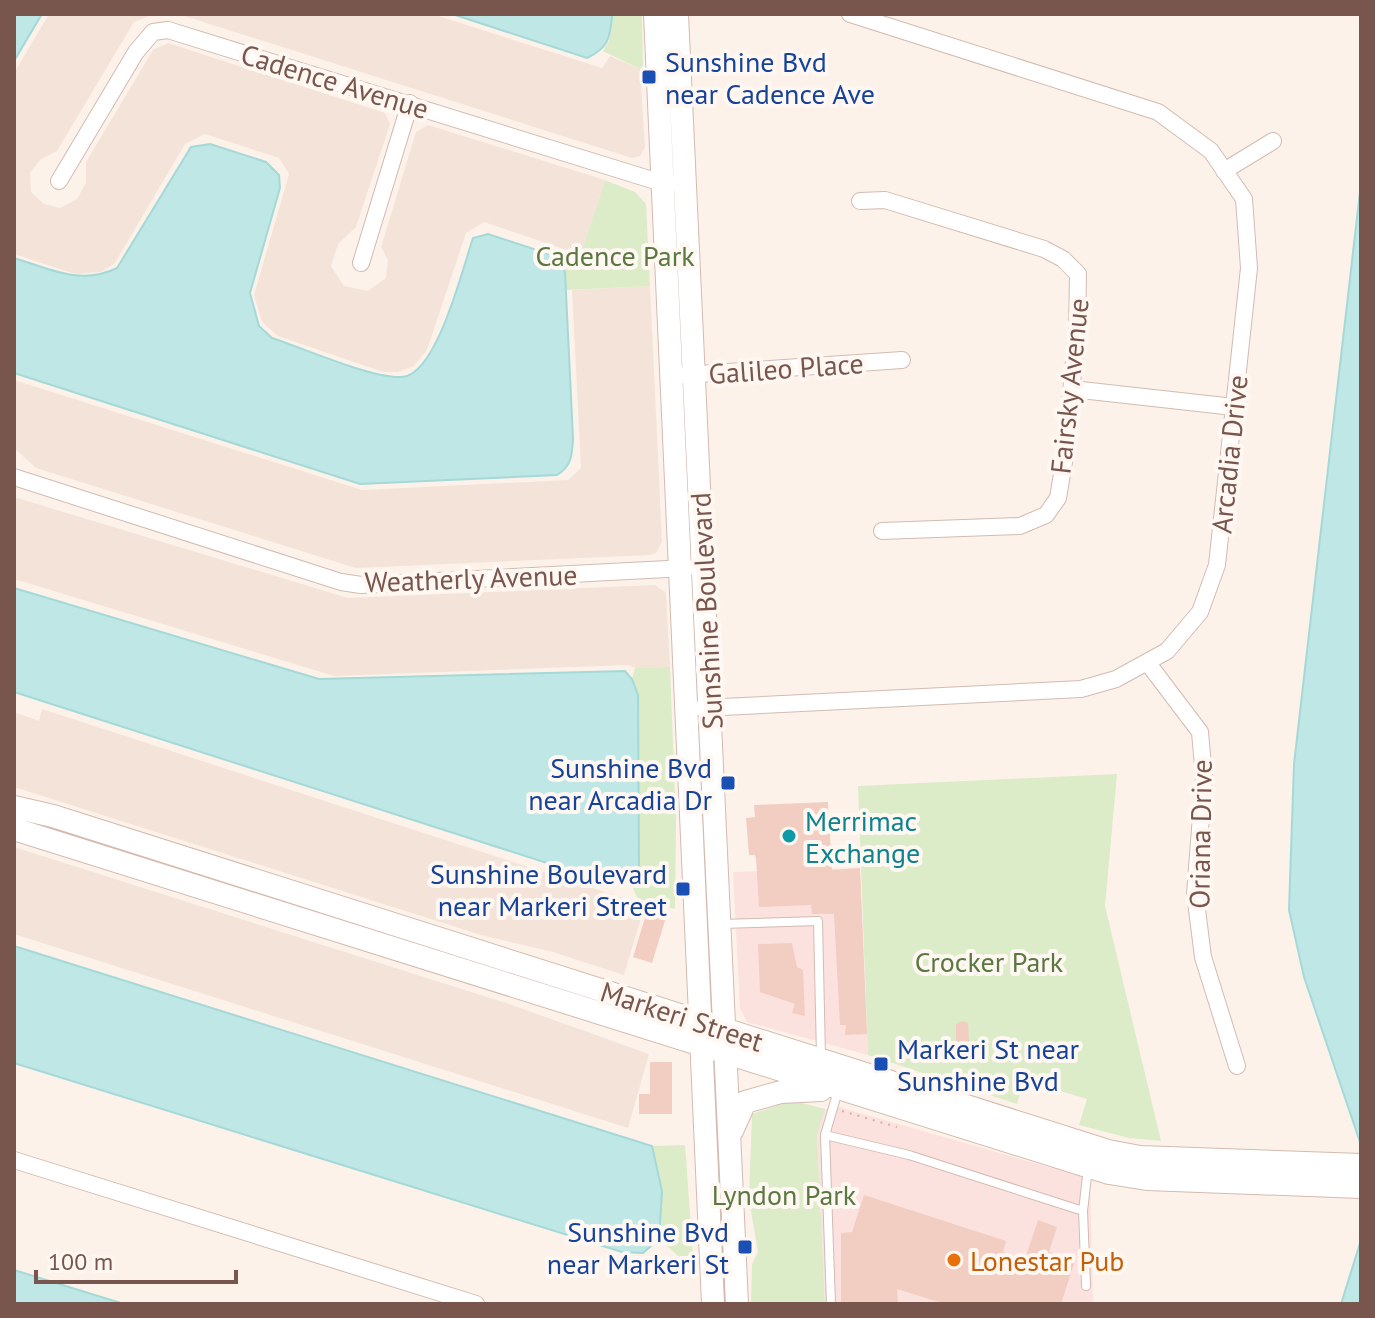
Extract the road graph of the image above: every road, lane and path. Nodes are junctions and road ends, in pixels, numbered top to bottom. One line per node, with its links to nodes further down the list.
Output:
1 (655, 14): 9 (main road, Sunshine Boulevard)
2 (677, 14): 8 (main road, Sunshine Boulevard)
3 (850, 14): 6 (street, Arcadia Drive)
4 (410, 103): 7 (street, Cadence Avenue); 9 (street, Cadence Avenue); 11 (street)
5 (1273, 141): 6 (street)
6 (1224, 171): 16 (street, Arcadia Drive)
7 (59, 181)
8 (686, 182): 9 (street, Cadence Avenue); 13 (main road, Sunshine Boulevard)
9 (662, 183): 14 (main road, Sunshine Boulevard)
10 (860, 201): 15 (street, Fairsky Avenue)
11 (361, 263)
12 (902, 360): 13 (street, Galileo Place)
13 (695, 374): 14 (street, Galileo Place); 19 (main road, Sunshine Boulevard)
14 (671, 375): 20 (main road, Sunshine Boulevard)
15 (1072, 389): 16 (street); 18 (street, Fairsky Avenue)
16 (1234, 407): 21 (street, Arcadia Drive)
17 (14, 477): 20 (street, Weatherly Avenue)
18 (882, 531)
19 (704, 565): 20 (street, Weatherly Avenue); 22 (main road, Sunshine Boulevard)
20 (679, 569): 23 (main road, Sunshine Boulevard)
21 (1147, 662): 22 (street, Arcadia Drive); 34 (street, Oriana Drive)
22 (710, 707): 23 (street, Arcadia Drive); 27 (main road, Sunshine Boulevard)
23 (685, 710): 29 (main road, Sunshine Boulevard)
24 (14, 807): 26 (main road, Markeri Street)
25 (14, 829): 28 (main road, Markeri Street)
26 (370, 916): 28 (main road); 29 (main road, Markeri Street)
27 (719, 924): 30 (main road, Sunshine Boulevard); 33 (lane)
28 (364, 940): 31 (main road, Markeri Street)
29 (699, 1021): 30 (main road, Markeri Street); 31 (main road, Sunshine Boulevard)
30 (723, 1029): 32 (main road, Sunshine Boulevard); 33 (main road, Markeri Street)
31 (701, 1047): 32 (main road, Markeri Street); 46 (main road, Sunshine Boulevard)
32 (725, 1055): 35 (main road, Markeri Street); 38 (main road, Sunshine Boulevard)
33 (822, 1060): 36 (main road, Markeri Street)
34 (1237, 1066)
35 (838, 1089): 37 (lane); 38 (main road); 40 (main road, Markeri Street)
36 (957, 1103): 40 (lane); 41 (main road, Markeri Street)
37 (825, 1135): 43 (lane); 48 (lane)
38 (730, 1136): 47 (main road, Sunshine Boulevard)
39 (14, 1160): 45 (street)
40 (1089, 1165): 41 (main road, Markeri Street); 43 (lane)
41 (1207, 1171): 42 (main road, Markeri Street)
42 (1351, 1176)
43 (1083, 1211): 44 (lane)
44 (1086, 1286)
45 (476, 1304)
46 (713, 1304)
47 (737, 1304)
48 (831, 1304)

